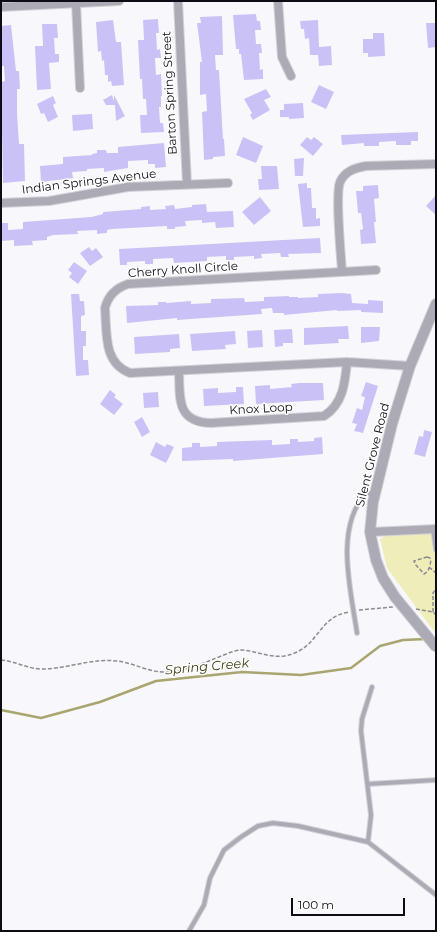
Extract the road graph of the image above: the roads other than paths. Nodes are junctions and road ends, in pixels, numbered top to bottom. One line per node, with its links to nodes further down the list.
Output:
1 (120, 1): 4 (street)
2 (178, 1): 10 (street, Barton Spring Street)
3 (278, 1): 6 (street)
4 (76, 3): 5 (street); 7 (street)
5 (1, 7)
6 (291, 76)
7 (80, 88)
8 (436, 164): 13 (street)
9 (228, 183): 10 (street, Indian Springs Avenue)
10 (187, 184): 11 (street, Indian Springs Avenue)
11 (1, 203)
12 (376, 270): 13 (street, Cherry Knoll Circle)
13 (342, 272): 17 (street, Cherry Knoll Circle)
14 (436, 304): 16 (street, Silent Grove Road)
15 (347, 362): 16 (street, Cherry Knoll Circle); 17 (street, Cherry Knoll Circle); 17 (street, Knox Loop)
16 (410, 366): 18 (street, Silent Grove Road)
17 (179, 371)
18 (375, 494): 20 (street, Silent Grove Road); 22 (lane)
19 (434, 529): 20 (street); 21 (lane)
20 (370, 532): 23 (street, Silent Grove Road, bridge)
21 (436, 550)
22 (357, 633)
23 (436, 647)
24 (372, 687): 26 (lane)
25 (436, 780): 26 (lane)
26 (368, 784): 27 (lane)
27 (368, 842): 28 (lane); 29 (lane)
28 (436, 895)
29 (189, 931)

